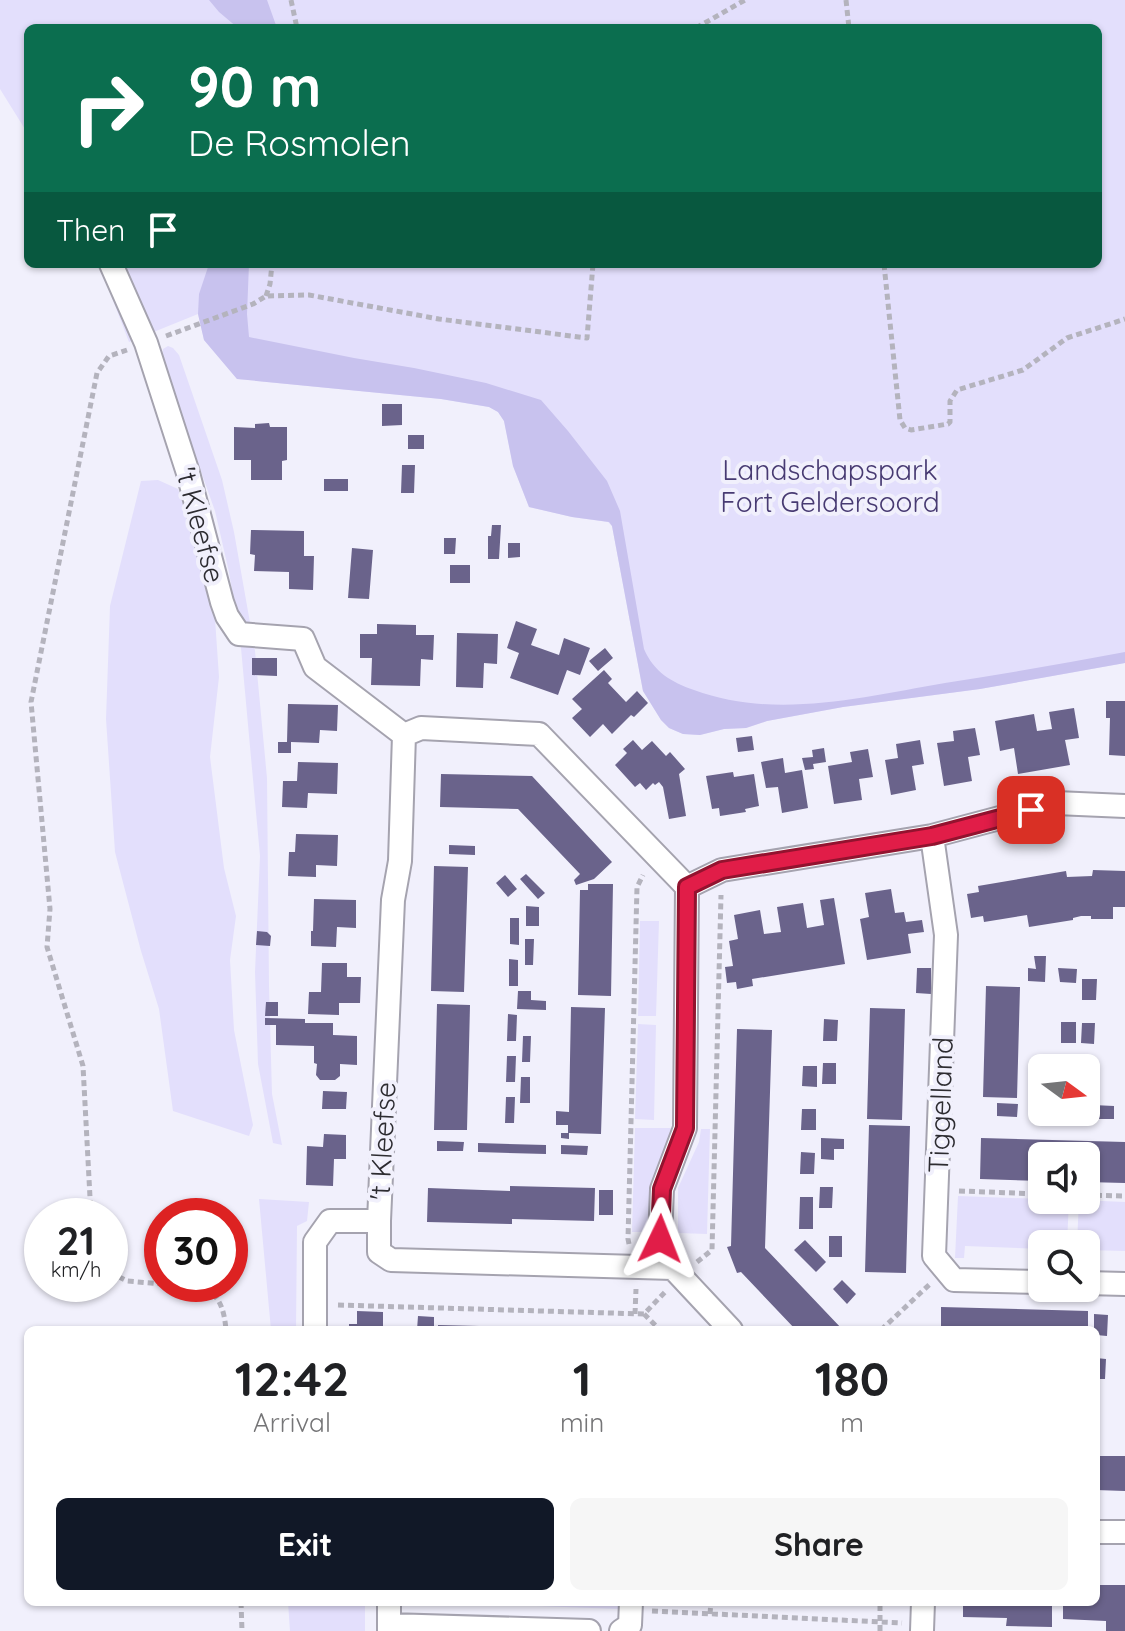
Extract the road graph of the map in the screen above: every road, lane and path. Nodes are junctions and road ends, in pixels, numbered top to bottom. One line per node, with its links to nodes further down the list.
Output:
1 (291, 0): 4 (path)
2 (745, 0): 5 (path)
3 (846, 0): 6 (path)
4 (296, 24)
5 (703, 24)
6 (849, 24)
7 (113, 268): 13 (street, 't Kleefse)
8 (272, 268): 11 (path)
9 (593, 268): 11 (path)
10 (884, 268): 12 (path)
11 (266, 296): 13 (path)
12 (1125, 319)
13 (146, 343): 14 (street, 't Kleefse); 24 (path)
14 (404, 735): 17 (street); 25 (street, 't Kleefse)
15 (1125, 806): 16 (street)
16 (932, 836): 18 (street); 20 (street, Tiggelland)
17 (654, 853): 19 (street); 26 (path)
18 (722, 870): 19 (street); 28 (path)
19 (687, 887): 28 (street)
20 (937, 1190): 21 (path); 27 (street, Tiggelland)
21 (1028, 1193)
22 (1100, 1195): 23 (path)
23 (1125, 1196)
24 (90, 1198)
25 (379, 1221): 26 (street, 't Kleefse); 33 (street)
26 (636, 1268): 28 (street, 't Kleefse); 34 (path)
27 (946, 1270): 29 (street); 40 (path)
28 (676, 1272): 35 (path); 39 (street)
29 (1028, 1282)
30 (1100, 1283): 31 (street)
31 (1125, 1284)
32 (219, 1302): 36 (path)
33 (315, 1304): 34 (path); 37 (street)
34 (635, 1314): 35 (path)
35 (644, 1314): 38 (path)
36 (225, 1326)
37 (315, 1326)
38 (656, 1326)
39 (727, 1326)
40 (885, 1326)
41 (1100, 1532): 42 (street)
42 (1125, 1532)
43 (241, 1606): 52 (path)
44 (389, 1606): 51 (street)
45 (631, 1606): 48 (path); 54 (street)
46 (711, 1606): 48 (path)
47 (880, 1606): 50 (path)
48 (710, 1614): 50 (path)
49 (922, 1619): 50 (path)
50 (880, 1622): 55 (path)
51 (389, 1628): 53 (street)
52 (242, 1631)
53 (589, 1631)
54 (621, 1631)
55 (880, 1631)

